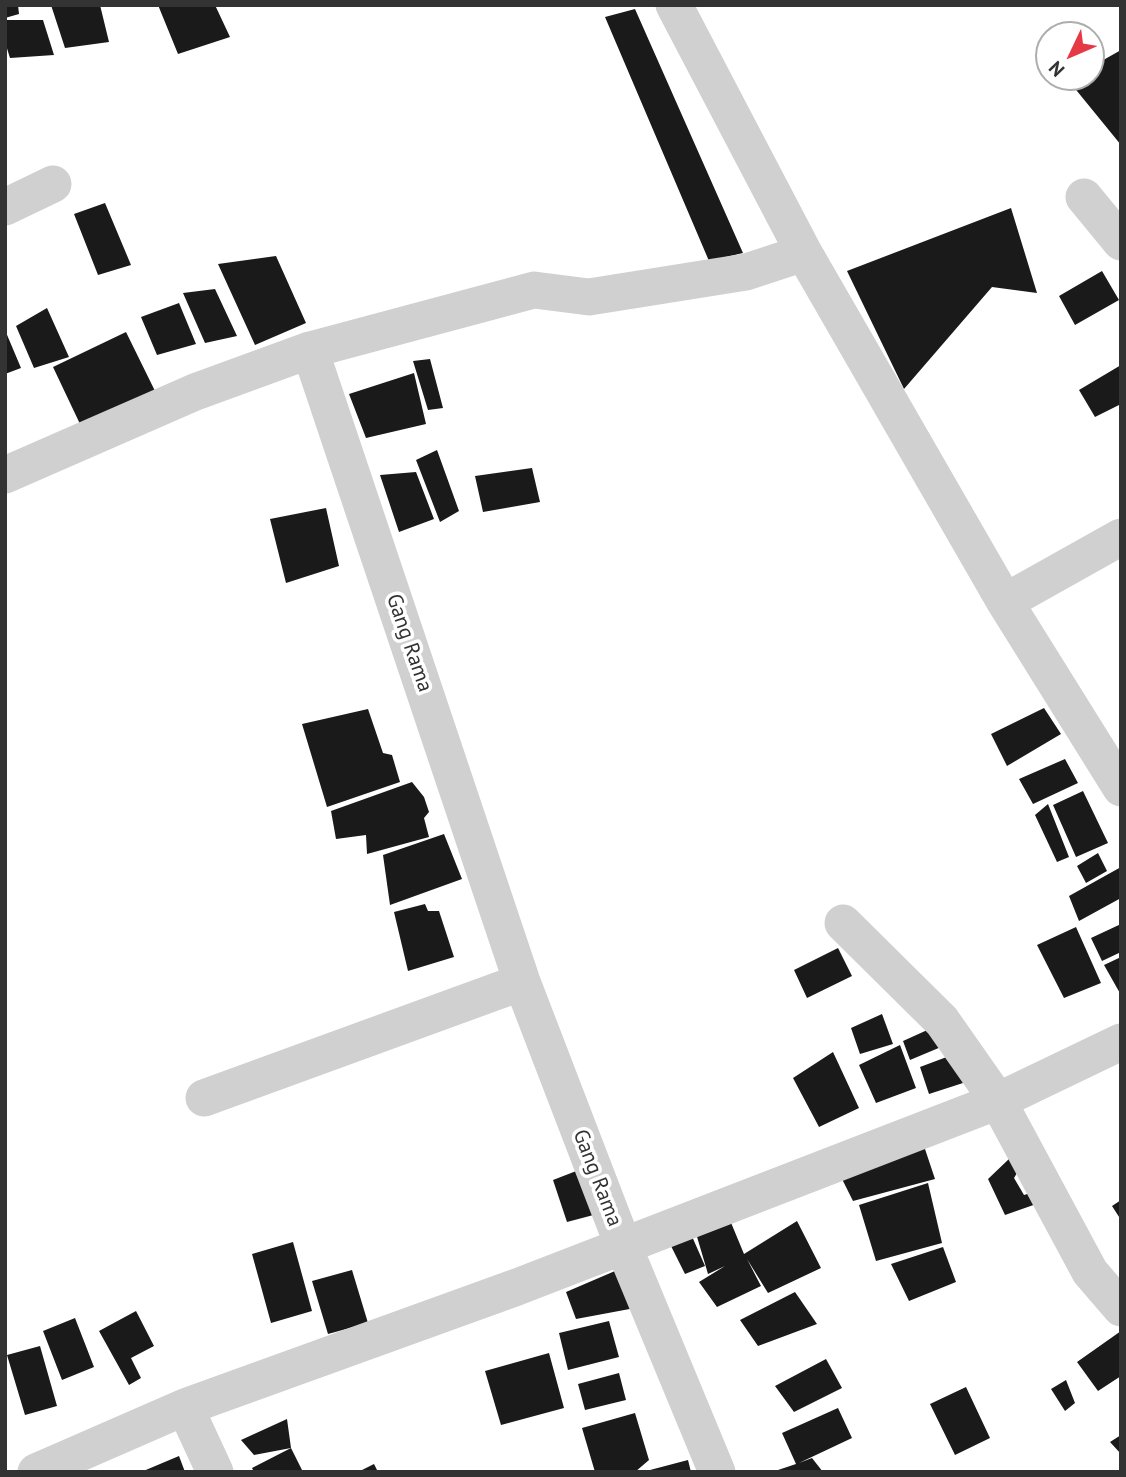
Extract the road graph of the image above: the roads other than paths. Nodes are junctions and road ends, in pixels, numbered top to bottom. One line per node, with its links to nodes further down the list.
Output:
1 (674, 5): 6 (street)
2 (53, 184): 4 (street)
3 (1084, 197): 5 (street)
4 (5, 207)
5 (1121, 242)
6 (804, 253): 7 (street); 10 (street)
7 (310, 350): 8 (street); 13 (street, Gang Rama)
8 (5, 475)
9 (1121, 537): 10 (street)
10 (1005, 602): 11 (street)
11 (1121, 788)
12 (843, 923): 16 (street)
13 (522, 982): 15 (street); 17 (street, Gang Rama)
14 (1121, 1042): 16 (street)
15 (204, 1098)
16 (998, 1101): 17 (street); 18 (street)
17 (623, 1245): 19 (street); 22 (street, Gang Rama)
18 (1121, 1308)
19 (185, 1406): 20 (street); 21 (street)
20 (36, 1472)
21 (215, 1472)
22 (718, 1472)

